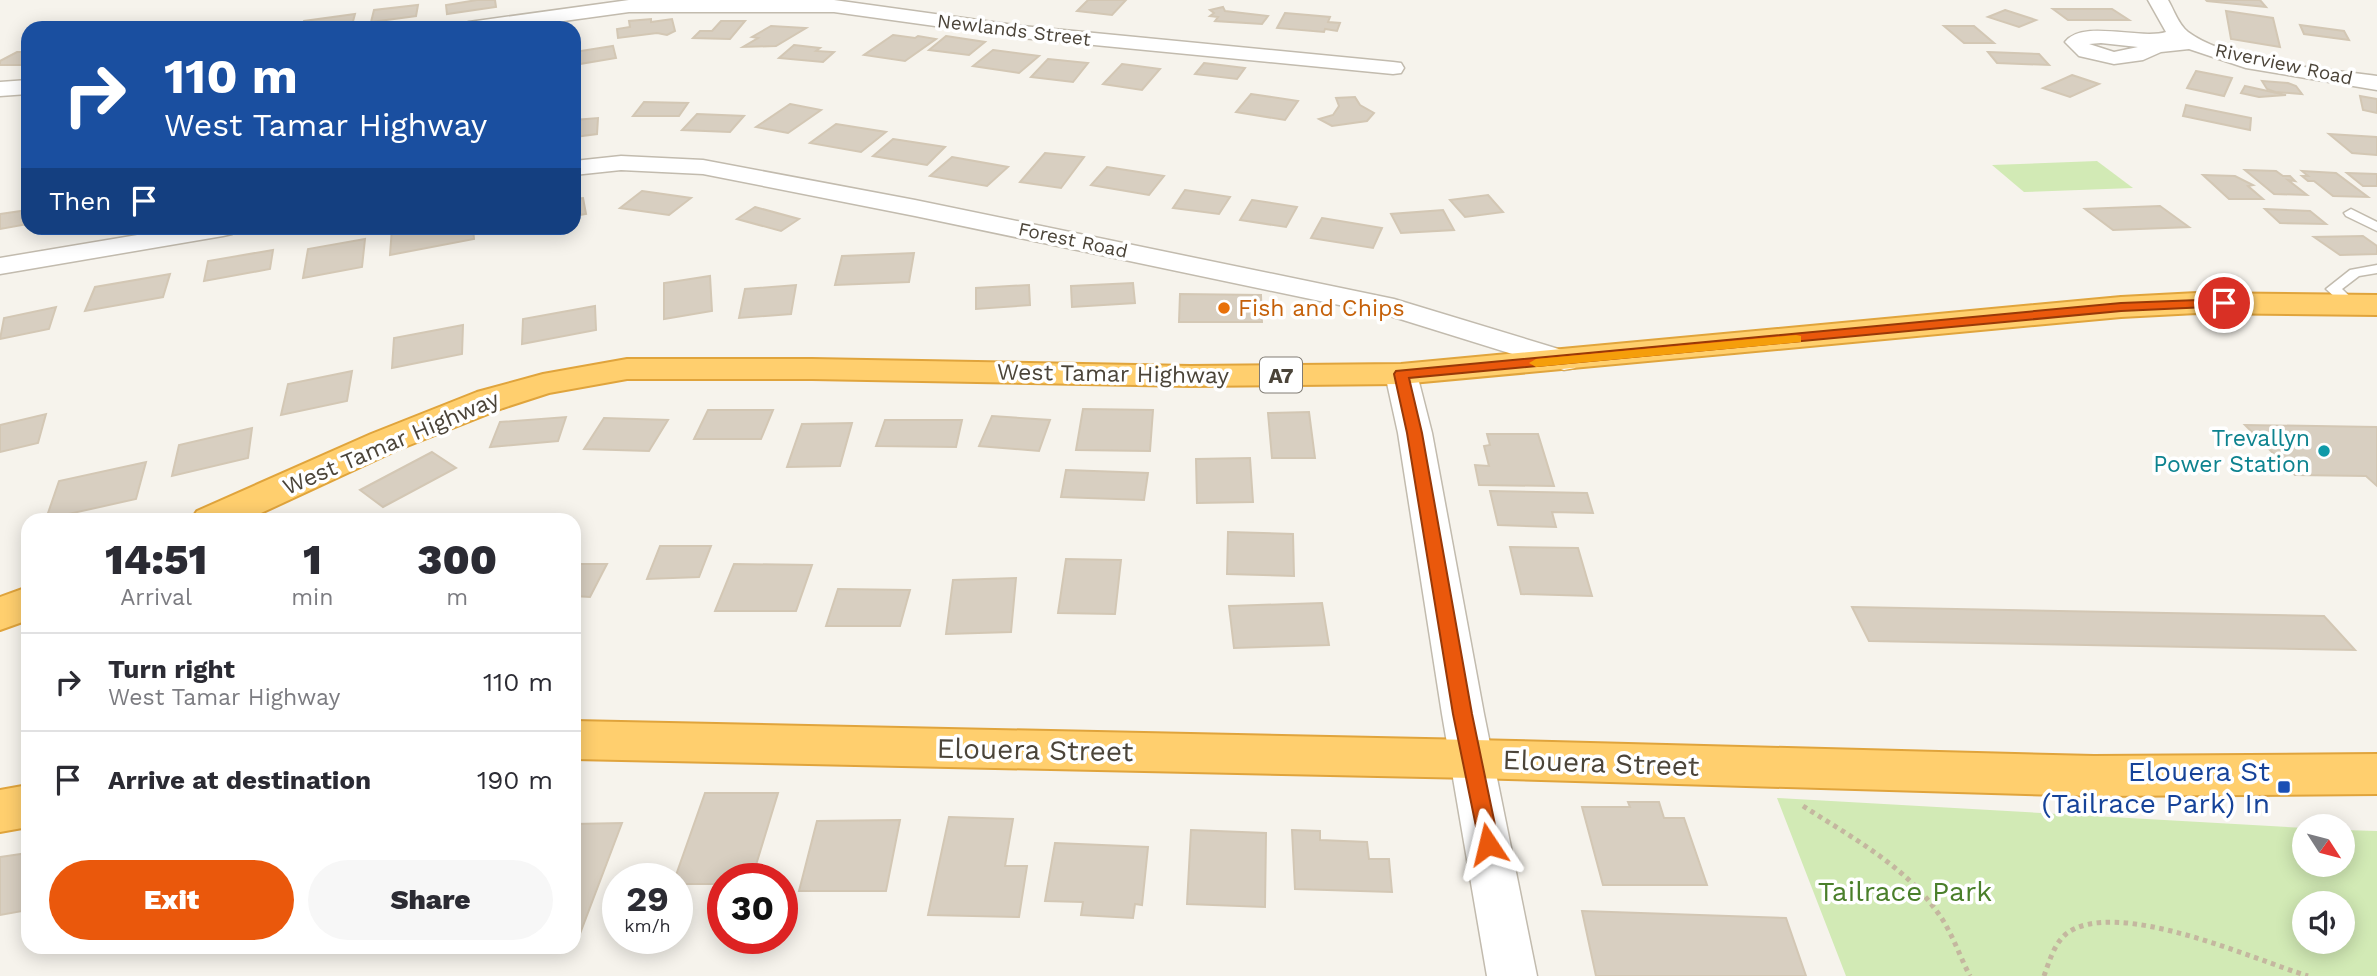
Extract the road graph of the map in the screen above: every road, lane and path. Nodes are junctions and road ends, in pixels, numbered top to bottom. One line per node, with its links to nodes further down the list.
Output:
1 (2158, 0): 4 (street, Riverview Road)
2 (520, 21): 3 (street, Newlands Street)
3 (1393, 68)
4 (2377, 83)
5 (21, 88): 6 (street)
6 (0, 89)
7 (581, 167): 14 (street, Forest Road)
8 (2351, 213): 9 (lane)
9 (2377, 227)
10 (182, 235): 11 (street)
11 (0, 266)
12 (2377, 269): 13 (lane)
13 (2364, 305): 15 (highway, West Tamar Highway / A7)
14 (1444, 323): 15 (street, Forest Road); 16 (street)
15 (1564, 361): 16 (highway, West Tamar Highway / A7)
16 (1450, 370): 17 (highway, West Tamar Highway / A7)
17 (1401, 374): 18 (highway, West Tamar Highway / A7); 22 (street)
18 (227, 513)
19 (21, 605): 20 (highway)
20 (0, 615)
21 (581, 740): 22 (highway, Elouera Street)
22 (1473, 759): 23 (highway, Elouera Street); 27 (street)
23 (2377, 774)
24 (1798, 803): 28 (path)
25 (21, 807): 26 (highway)
26 (0, 811)
27 (1512, 976)
28 (1970, 976)
29 (2044, 976): 30 (path)
30 (2308, 976)

